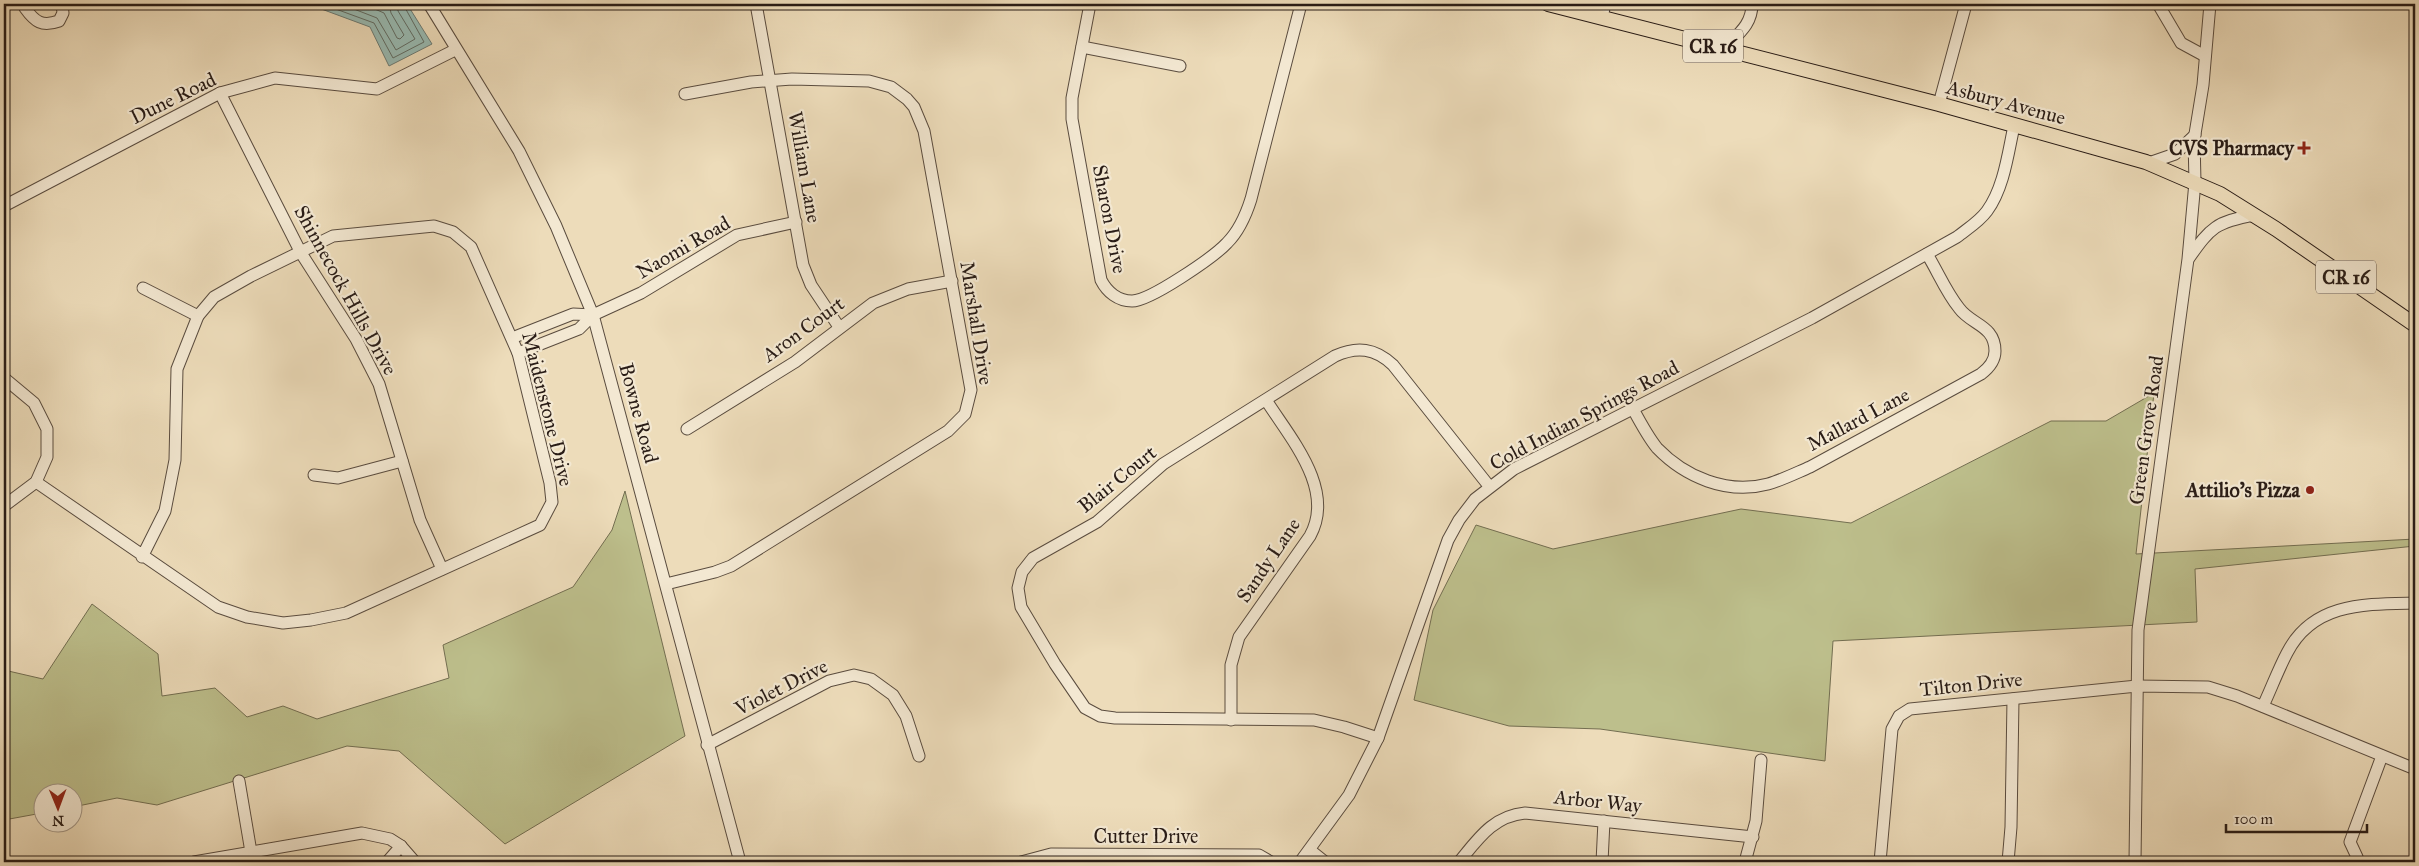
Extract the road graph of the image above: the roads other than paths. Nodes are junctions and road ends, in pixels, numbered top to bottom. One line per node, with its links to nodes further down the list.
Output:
1 (62, 4): 11 (street)
2 (429, 4): 15 (street, Bowne Road)
3 (756, 4): 18 (street, William Lane)
4 (1090, 4): 13 (street, Sharon Drive)
5 (1301, 4): 13 (street, Sharon Drive)
6 (1548, 4): 12 (main road, Asbury Avenue / CR 16)
7 (1752, 4): 14 (street)
8 (1966, 4): 21 (street)
9 (2158, 4): 16 (street)
10 (2210, 4): 16 (street, Green Grove Road)
11 (25, 8)
12 (1603, 11): 14 (main road, Asbury Avenue / CR 16)
13 (1082, 47): 17 (street)
14 (1724, 49): 21 (main road, Asbury Avenue / CR 16)
15 (455, 50): 19 (street, Dune Road); 35 (street, Bowne Road)
16 (2205, 56): 23 (street, Green Grove Road)
17 (1180, 66)
18 (770, 81): 20 (street, Marshall Drive); 28 (street, William Lane); 32 (street, Marshall Drive)
19 (220, 93): 26 (street, Dune Road); 29 (street, Shinnecock Hills Drive)
20 (685, 94)
21 (1939, 104): 22 (main road, Asbury Avenue / CR 16)
22 (2014, 126): 24 (main road, Asbury Avenue / CR 16); 30 (street, Cold Indian Springs Road)
23 (2195, 135): 24 (street); 25 (street, Green Grove Road)
24 (2149, 163): 25 (main road, Asbury Avenue / CR 16)
25 (2195, 182): 27 (main road, Asbury Avenue / CR 16); 31 (street, Green Grove Road)
26 (4, 206)
27 (2254, 215): 31 (street); 36 (main road, Asbury Avenue / CR 16)
28 (796, 222): 35 (street, Naomi Road); 37 (street, William Lane)
29 (301, 253): 34 (street, Maidenstone Drive); 38 (street, Maidenstone Drive); 44 (street, Shinnecock Hills Drive)
30 (1927, 254): 42 (street, Cold Indian Springs Road); 42 (street, Mallard Lane)
31 (2188, 259): 53 (street, Green Grove Road)
32 (952, 281): 37 (street, Aron Court); 51 (street, Marshall Drive)
33 (143, 288): 34 (street)
34 (198, 316): 49 (street, Maidenstone Drive)
35 (593, 316): 38 (street); 39 (street); 51 (street, Bowne Road)
36 (2415, 325)
37 (839, 327): 43 (street, Aron Court)
38 (512, 338): 39 (street, Maidenstone Drive)
39 (518, 353): 50 (street, Maidenstone Drive)
40 (4, 378): 46 (street)
41 (1266, 400): 47 (street, Blair Court); 56 (street, Sandy Lane); 56 (street, Blair Court)
42 (1632, 409): 47 (street, Cold Indian Springs Road)
43 (687, 429)
44 (402, 461): 45 (street); 50 (street, Shinnecock Hills Drive)
45 (314, 474)
46 (36, 482): 48 (street); 49 (street, Maidenstone Drive)
47 (1489, 486): 57 (street, Cold Indian Springs Road)
48 (4, 506)
49 (142, 557): 50 (street, Maidenstone Drive)
50 (442, 569)
51 (666, 584): 58 (street, Bowne Road)
52 (2415, 603): 55 (street)
53 (2137, 686): 54 (street, Tilton Drive); 55 (street, Tilton Drive); 84 (street, Green Grove Road)
54 (2013, 699): 82 (street, Tilton Drive); 83 (street)
55 (2263, 706): 60 (street, Tilton Drive)
56 (1232, 720): 57 (street, Blair Court)
57 (1378, 738): 67 (street, Cold Indian Springs Road)
58 (707, 745): 59 (street, Violet Drive); 74 (street, Bowne Road)
59 (919, 756)
60 (2382, 756): 62 (street, Tilton Drive); 69 (street)
61 (1761, 760): 65 (street)
62 (2415, 769)
63 (239, 782): 68 (street)
64 (1604, 821): 65 (street, Arbor Way); 79 (street, Arbor Way); 80 (street)
65 (1753, 837): 81 (street)
66 (401, 846): 68 (street); 72 (street); 73 (street)
67 (1310, 850): 77 (street, Cold Indian Springs Road); 78 (street)
68 (251, 852): 71 (street)
69 (2357, 857)
70 (1136, 859): 75 (street, Cutter Drive); 76 (street, Cutter Drive)
71 (194, 862)
72 (387, 862)
73 (415, 862)
74 (739, 862)
75 (1021, 862)
76 (1271, 862)
77 (1300, 862)
78 (1325, 862)
79 (1459, 862)
80 (1602, 862)
81 (1746, 862)
82 (1880, 862)
83 (2008, 862)
84 (2135, 862)

